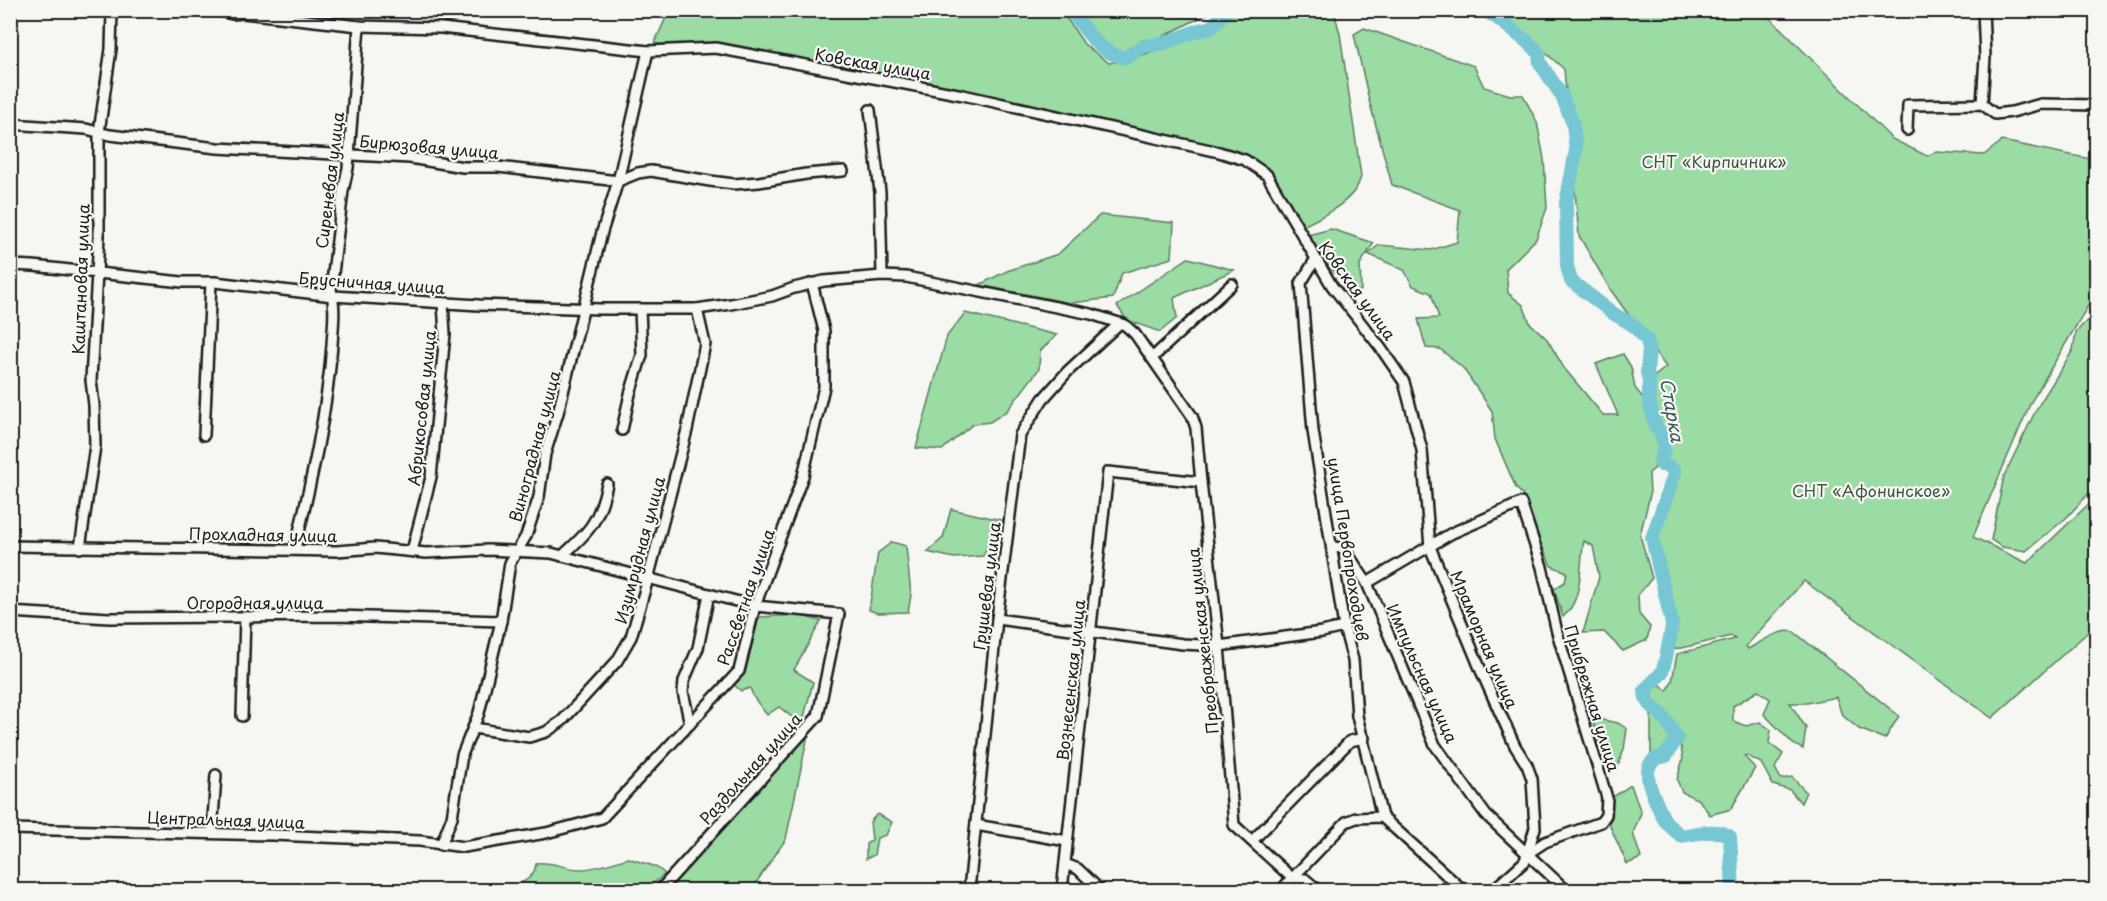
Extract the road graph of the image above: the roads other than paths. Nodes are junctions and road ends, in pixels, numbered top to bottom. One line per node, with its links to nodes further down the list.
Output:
1 (112, 10): 11 (street, Каштановая улица)
2 (215, 10): 4 (street, Ковская улица)
3 (1983, 10): 6 (street)
4 (359, 26): 5 (street, Ковская улица); 12 (street, Сиреневая улица)
5 (648, 51): 14 (street, Виноградная улица); 15 (street, Ковская улица)
6 (1982, 104): 7 (street); 10 (street)
7 (2097, 105)
8 (870, 110): 18 (street)
9 (10, 124): 11 (street, Бирюзовая улица)
10 (1907, 130)
11 (99, 132): 12 (street, Бирюзовая улица); 17 (street, Каштановая улица)
12 (349, 154): 14 (street, Бирюзовая улица); 22 (street, Сиреневая улица)
13 (843, 171): 14 (street, Бирюзовая улица)
14 (618, 181): 24 (street, Виноградная улица)
15 (1315, 260): 29 (street, Ковская улица); 35 (street, улица Первопроходцев)
16 (10, 266): 17 (street, Брусничная улица)
17 (96, 274): 19 (street, Брусничная улица); 37 (street, Каштановая улица)
18 (882, 276): 20 (street, Брусничная улица); 27 (street, Брусничная улица)
19 (211, 282): 22 (street, Брусничная улица); 31 (street)
20 (812, 284): 26 (street, Брусничная улица); 45 (street, Рассветная улица)
21 (1232, 284): 28 (street)
22 (333, 296): 23 (street, Брусничная улица); 38 (street, Сиреневая улица)
23 (443, 303): 24 (street, Брусничная улица); 39 (street, Абрикосовая улица)
24 (584, 308): 25 (street, Брусничная улица); 40 (street, Виноградная улица)
25 (640, 309): 26 (street, Брусничная улица); 30 (street)
26 (697, 309): 42 (street, Изумрудная улица)
27 (1120, 323): 28 (street, Преображенская улица); 49 (street, Грушевая улица)
28 (1152, 358): 32 (street, Преображенская улица)
29 (1404, 382): 36 (street, Мраморная улица)
30 (622, 430)
31 (204, 435)
32 (1201, 482): 52 (street, Вознесенская улица); 53 (street, Преображенская улица)
33 (607, 484): 41 (street)
34 (10, 546): 37 (street, Прохладная улица)
35 (1332, 547): 43 (street, Импульсная улица); 51 (street, улица Первопроходцев)
36 (1430, 547): 43 (street); 66 (street, Мраморная улица); 66 (street, Прибрежная улица)
37 (80, 548): 38 (street, Прохладная улица)
38 (295, 549): 39 (street, Прохладная улица)
39 (412, 551): 40 (street, Прохладная улица)
40 (516, 551): 41 (street, Прохладная улица); 50 (street, Виноградная улица)
41 (562, 555): 42 (street, Прохладная улица)
42 (648, 579): 44 (street, Прохладная улица); 56 (street, Изумрудная улица)
43 (1367, 583): 66 (street, Импульсная улица)
44 (709, 594): 45 (street, Прохладная улица); 55 (street)
45 (755, 606): 47 (street, Прохладная улица); 55 (street, Рассветная улица)
46 (10, 612): 48 (street, Огородная улица)
47 (838, 614): 69 (street, Раздольная улица)
48 (245, 617): 50 (street, Огородная улица); 54 (street)
49 (997, 619): 52 (street); 60 (street, Грушевая улица)
50 (501, 621): 56 (street, Виноградная улица)
51 (1344, 627): 53 (street); 57 (street, улица Первопроходцев)
52 (1090, 631): 53 (street); 63 (street, Вознесенская улица)
53 (1219, 646): 64 (street, Преображенская улица)
54 (242, 716)
55 (690, 724): 65 (street, Рассветная улица)
56 (474, 728): 65 (street, Виноградная улица)
57 (1364, 738): 59 (street, улица Первопроходцев); 64 (street)
58 (216, 775): 62 (street)
59 (1382, 817): 68 (street); 75 (street)
60 (976, 825): 63 (street); 70 (street, Грушевая улица)
61 (10, 829): 62 (street, Центральная улица)
62 (212, 833): 65 (street, Центральная улица)
63 (1067, 841): 67 (street, Вознесенская улица)
64 (1252, 841): 68 (street, Преображенская улица)
65 (441, 845)
66 (1527, 854): 76 (street, Мраморная улица); 77 (street, Импульсная улица)
67 (1065, 864): 71 (street, Вознесенская улица); 72 (street)
68 (1292, 878): 73 (street); 74 (street, Преображенская улица)
69 (660, 891)
70 (969, 891)
71 (1062, 891)
72 (1100, 891)
73 (1281, 891)
74 (1318, 891)
75 (1463, 891)
76 (1493, 891)
77 (1566, 891)

